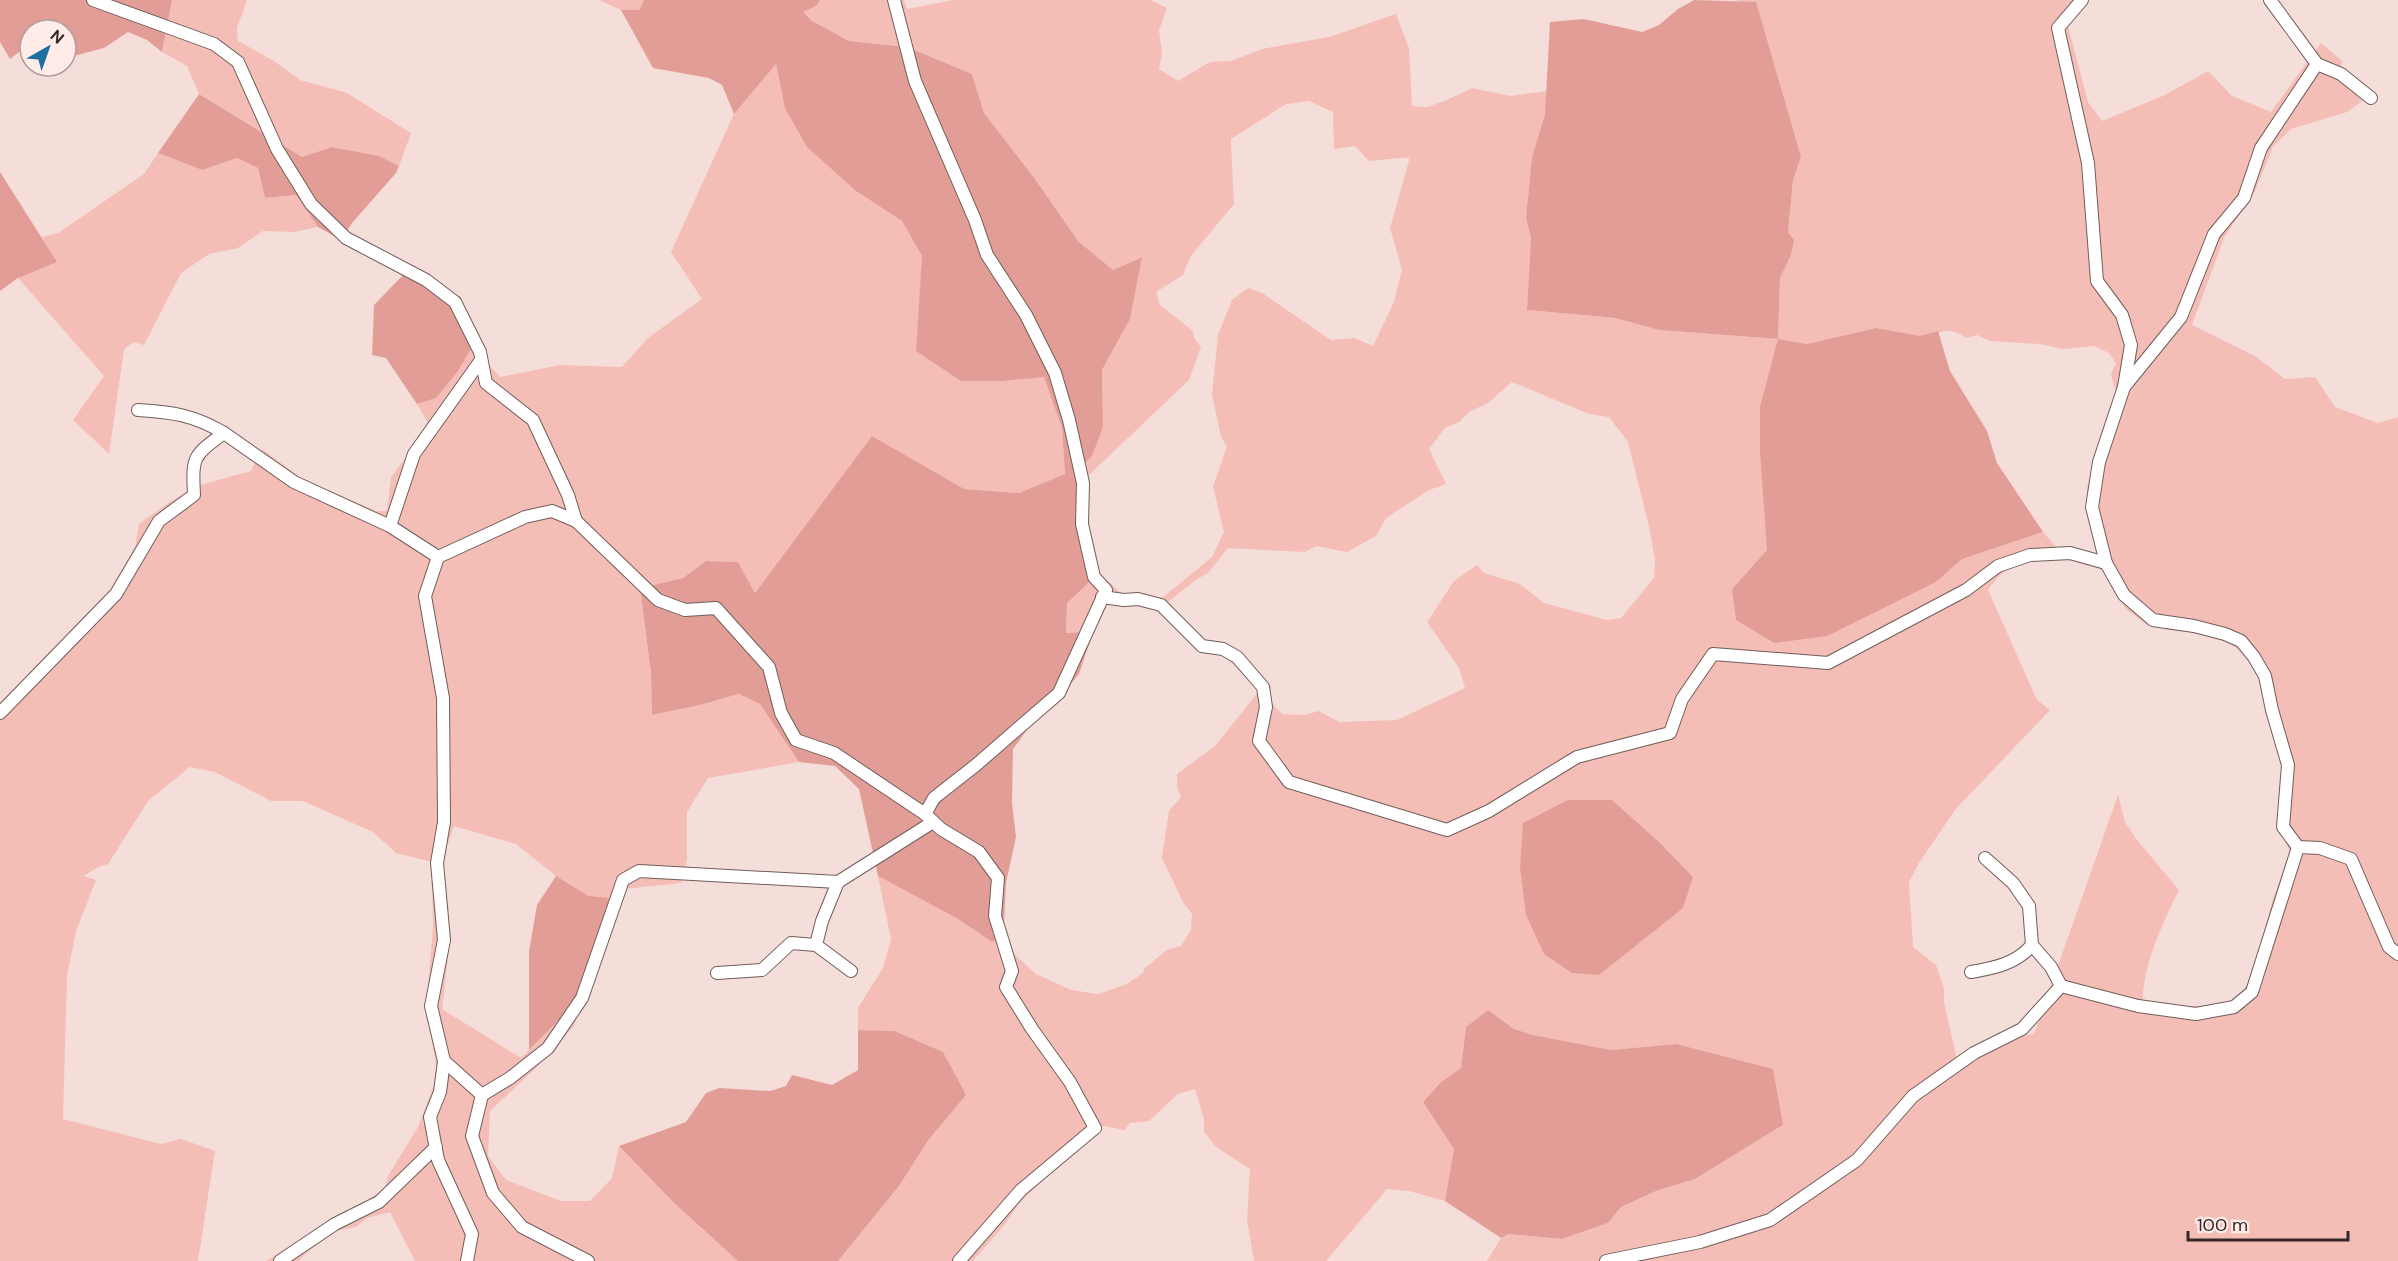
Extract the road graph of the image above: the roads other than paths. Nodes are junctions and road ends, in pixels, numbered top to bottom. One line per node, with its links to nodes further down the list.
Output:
1 (93, 0): 7 (street)
2 (894, 0): 15 (street)
3 (2082, 0): 8 (street)
4 (2270, 0): 5 (street)
5 (2317, 64): 6 (street); 8 (street)
6 (2371, 98)
7 (481, 360): 11 (street); 12 (street)
8 (2124, 387): 14 (street)
9 (138, 411): 10 (street)
10 (224, 433): 12 (street); 16 (street)
11 (576, 520): 13 (street); 17 (street)
12 (390, 526): 13 (street)
13 (438, 558): 28 (street)
14 (2106, 563): 15 (street); 18 (street)
15 (1102, 597): 17 (street)
16 (0, 713)
17 (929, 818): 20 (street); 34 (street)
18 (2298, 847): 23 (street); 27 (street)
19 (1985, 858): 22 (street)
20 (838, 882): 21 (street); 29 (street)
21 (816, 945): 24 (street); 26 (street)
22 (2032, 945): 25 (street); 27 (street)
23 (2398, 954)
24 (851, 971)
25 (1971, 972)
26 (717, 973)
27 (2061, 986): 35 (street)
28 (444, 1061): 29 (street); 30 (street)
29 (482, 1095): 33 (street)
30 (436, 1147): 31 (street); 32 (street)
31 (280, 1261)
32 (467, 1261)
33 (588, 1261)
34 (959, 1261)
35 (1606, 1261)

